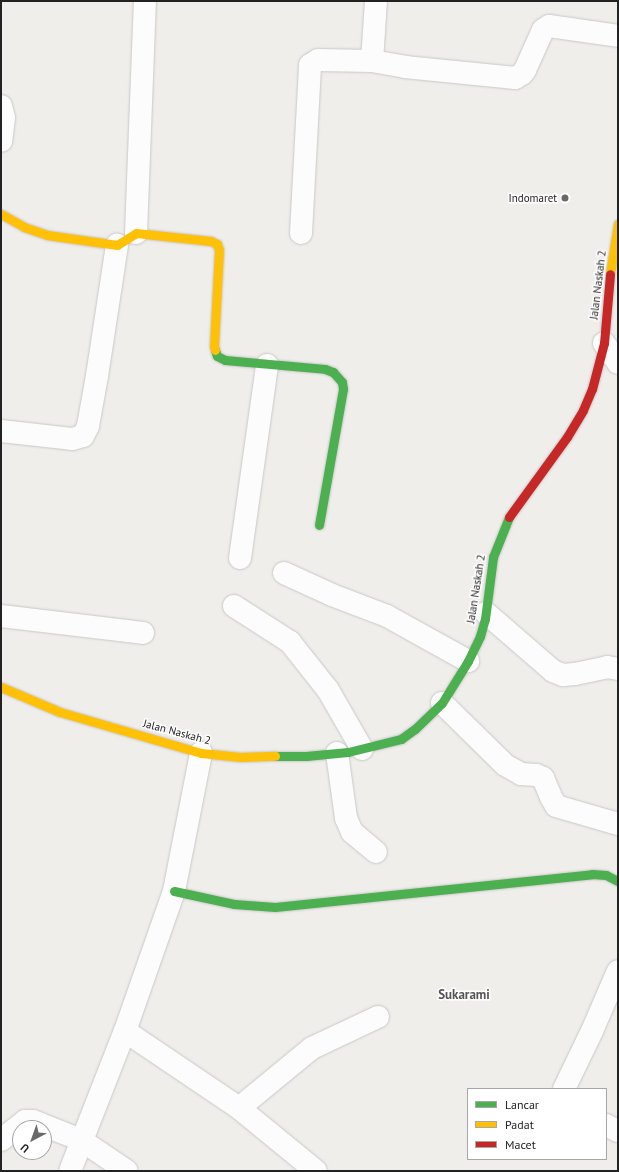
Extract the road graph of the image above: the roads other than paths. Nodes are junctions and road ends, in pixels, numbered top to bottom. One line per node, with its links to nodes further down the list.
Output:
1 (145, 1): 9 (street)
2 (376, 1): 4 (street)
3 (618, 36): 4 (street)
4 (372, 61): 10 (street)
5 (1, 106): 6 (street)
6 (1, 141)
7 (1, 214): 11 (street)
8 (618, 224): 12 (street, Jalan Naskah 2)
9 (136, 233): 11 (street); 14 (street)
10 (301, 233)
11 (117, 245): 15 (street)
12 (604, 343): 13 (street); 20 (street, Jalan Naskah 2)
13 (618, 363)
14 (267, 364): 16 (street); 17 (street)
15 (1, 431)
16 (319, 525)
17 (240, 558)
18 (284, 573): 23 (street)
19 (234, 606): 27 (street)
20 (486, 613): 23 (street, Jalan Naskah 2); 24 (street)
21 (1, 616): 22 (street)
22 (143, 633)
23 (468, 661): 26 (street, Jalan Naskah 2)
24 (618, 669)
25 (1, 688): 28 (street, Jalan Naskah 2)
26 (442, 703): 27 (street, Jalan Naskah 2); 30 (street)
27 (362, 749): 29 (street, Jalan Naskah 2)
28 (201, 752): 29 (street, Jalan Naskah 2); 33 (street)
29 (337, 753): 31 (street)
30 (618, 824)
31 (376, 852)
32 (618, 881): 33 (street)
33 (174, 891): 36 (street)
34 (618, 970): 37 (street)
35 (378, 1018): 38 (street)
36 (124, 1031): 38 (street); 42 (street)
37 (564, 1088)
38 (239, 1108): 45 (street)
39 (607, 1126): 40 (street)
40 (618, 1131)
41 (1, 1140): 42 (street)
42 (81, 1140): 43 (street); 44 (street)
43 (70, 1171)
44 (127, 1171)
45 (316, 1171)

